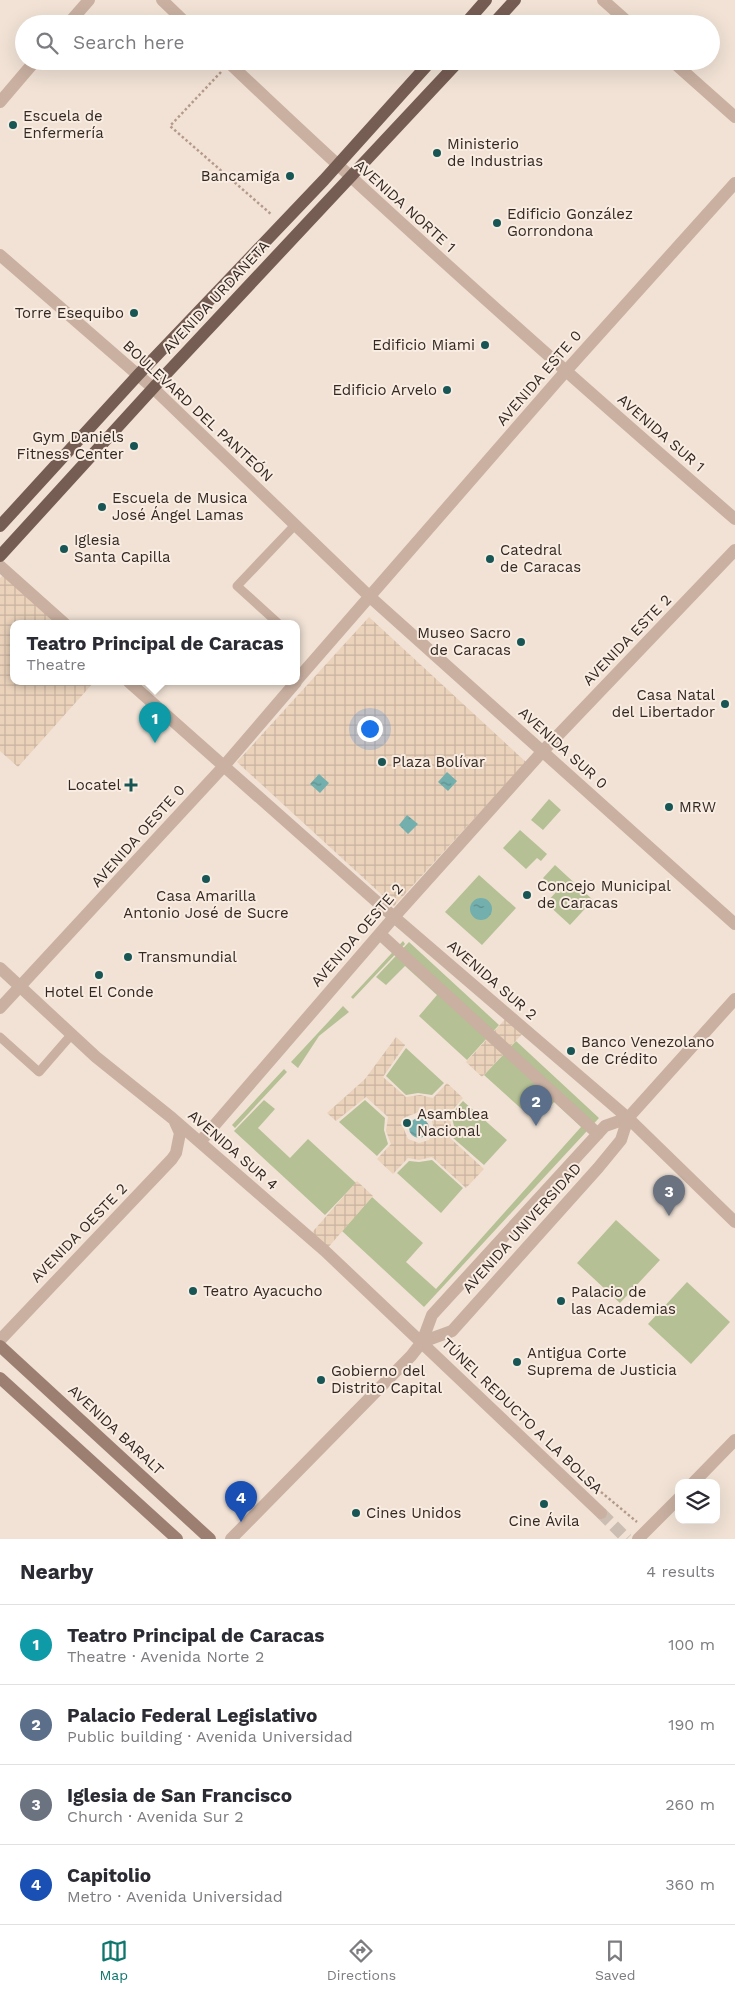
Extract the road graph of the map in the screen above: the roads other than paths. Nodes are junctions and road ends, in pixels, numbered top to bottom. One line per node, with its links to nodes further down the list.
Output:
1 (89, 0): 6 (street)
2 (162, 0): 7 (street)
3 (486, 0): 8 (main road)
4 (515, 0): 9 (main road)
5 (603, 0): 10 (street)
6 (76, 15)
7 (178, 15)
8 (473, 15)
9 (501, 15)
10 (620, 15)
11 (28, 70): 16 (street)
12 (236, 70): 18 (street, AVENIDA NORTE 1)
13 (423, 70): 18 (main road, AVENIDA URDANETA)
14 (451, 70): 19 (main road, AVENIDA URDANETA)
15 (682, 70): 17 (street)
16 (0, 102)
17 (735, 117)
18 (337, 166): 19 (street, AVENIDA NORTE 1); 23 (main road, AVENIDA URDANETA)
19 (350, 178): 22 (street, AVENIDA NORTE 1); 24 (main road, AVENIDA URDANETA)
20 (735, 183): 22 (street, AVENIDA ESTE 0)
21 (0, 256): 23 (street, BOULEVARD DEL PANTEÓN)
22 (565, 372): 25 (street, AVENIDA SUR 1); 31 (street, AVENIDA ESTE 0)
23 (138, 375): 24 (street, BOULEVARD DEL PANTEÓN); 27 (main road, AVENIDA URDANETA)
24 (153, 388): 26 (street, BOULEVARD DEL PANTEÓN); 29 (main road, AVENIDA URDANETA)
25 (735, 520)
26 (295, 525): 31 (street, BOULEVARD DEL PANTEÓN); 33 (lane)
27 (0, 526)
28 (735, 550): 37 (street, AVENIDA ESTE 2)
29 (0, 556)
30 (0, 566): 32 (street)
31 (369, 596): 34 (street, AVENIDA OESTE 0); 37 (street, AVENIDA SUR 0)
32 (61, 620)
33 (275, 620)
34 (300, 677)
35 (132, 685): 39 (street, AVENIDA SUR 2)
36 (293, 685): 39 (street, AVENIDA OESTE 0)
37 (542, 752): 40 (street, AVENIDA OESTE 2); 41 (street, AVENIDA SUR 0)
38 (238, 762): 39 (street)
39 (224, 766): 40 (street, AVENIDA SUR 2); 44 (street, AVENIDA OESTE 0)
40 (394, 917): 42 (street, AVENIDA OESTE 2); 50 (street, AVENIDA SUR 2)
41 (735, 924)
42 (380, 934): 51 (street); 52 (street, AVENIDA OESTE 2)
43 (0, 968): 44 (street, AVENIDA SUR 4)
44 (20, 987): 46 (street, AVENIDA OESTE 0); 47 (street, AVENIDA SUR 4)
45 (735, 999): 50 (street, AVENIDA UNIVERSIDAD)
46 (0, 1008)
47 (72, 1034): 48 (lane); 49 (street, AVENIDA SUR 4)
48 (0, 1037)
49 (172, 1118): 52 (street, AVENIDA SUR 4); 55 (street, AVENIDA OESTE 2)
50 (628, 1118): 51 (street, AVENIDA UNIVERSIDAD); 53 (street); 54 (street, AVENIDA SUR 2); 56 (street, AVENIDA UNIVERSIDAD)
51 (598, 1134): 56 (street, AVENIDA UNIVERSIDAD)
52 (200, 1142): 56 (street, AVENIDA SUR 4)
53 (735, 1210)
54 (735, 1222)
55 (0, 1340)
56 (422, 1342): 62 (street, TÚNEL REDUCTO A LA BOLSA); 65 (street, AVENIDA UNIVERSIDAD)
57 (0, 1346): 64 (main road, AVENIDA BARALT)
58 (0, 1378): 63 (main road)
59 (735, 1440): 60 (street)
60 (697, 1479)
61 (675, 1502): 66 (street)
62 (601, 1513)
63 (177, 1539)
64 (210, 1539)
65 (231, 1539)
66 (638, 1539)

